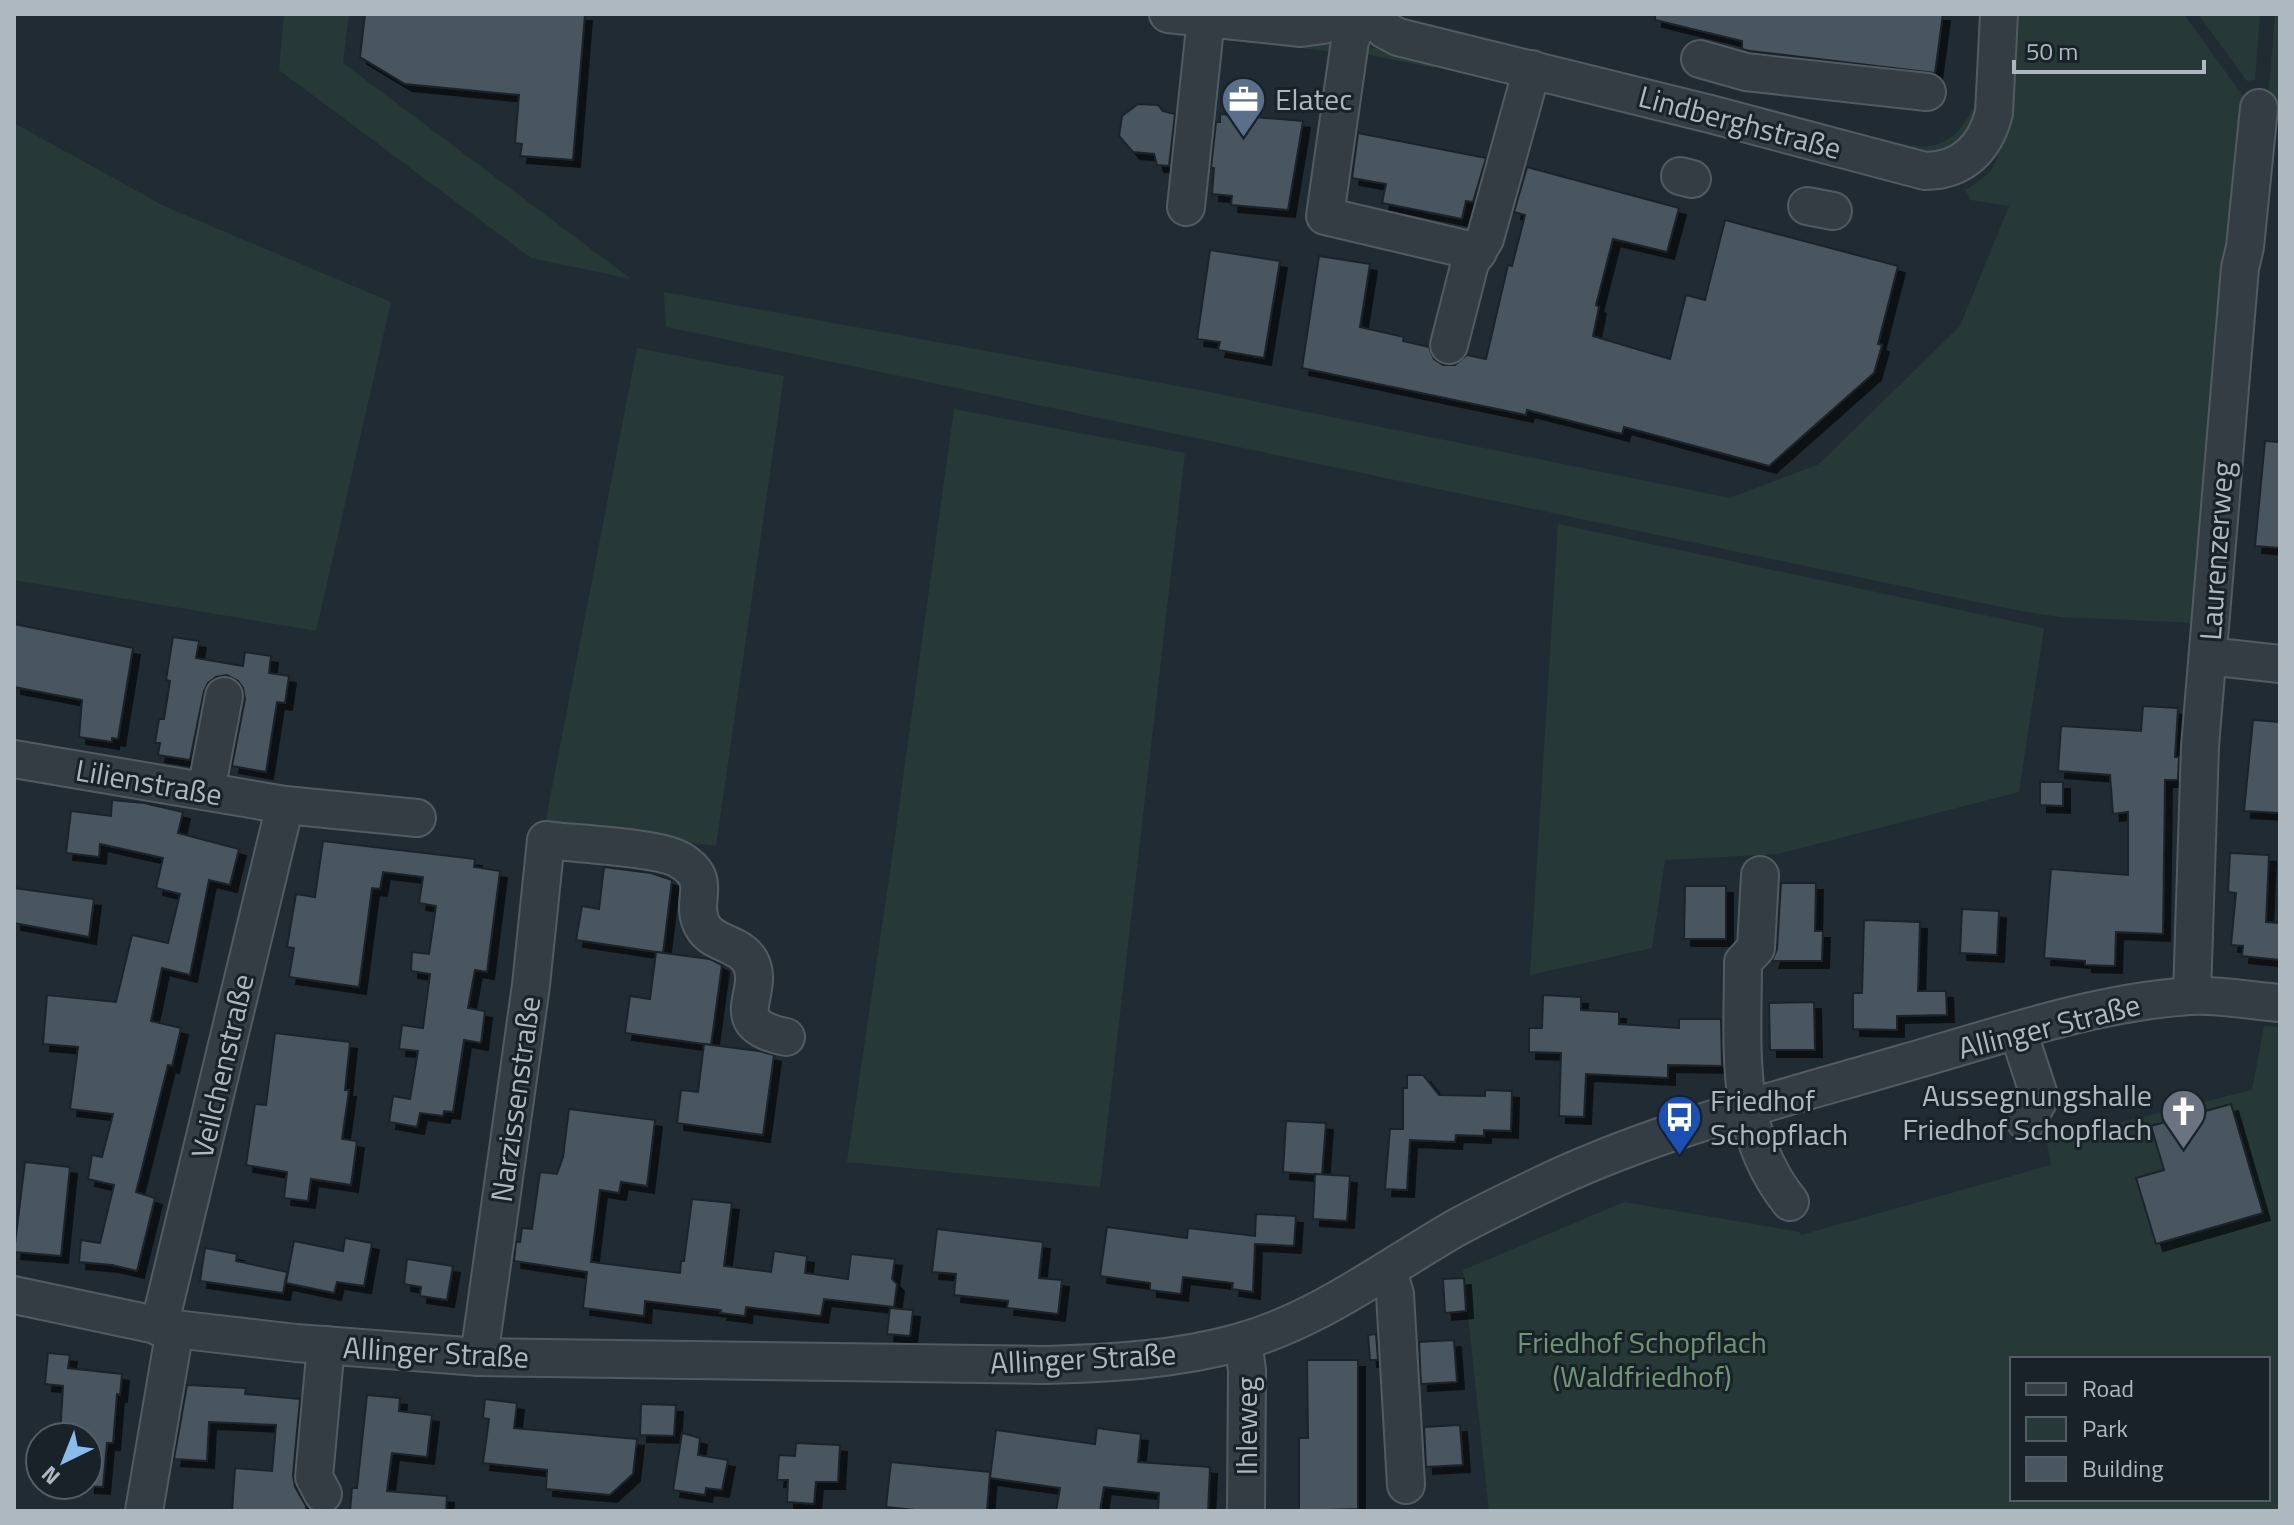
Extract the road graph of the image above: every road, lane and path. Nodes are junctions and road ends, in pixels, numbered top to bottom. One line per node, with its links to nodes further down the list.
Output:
1 (1168, 14): 6 (street)
2 (1351, 14): 6 (street)
3 (1362, 14): 12 (street)
4 (1369, 14): 7 (street, Lindberghstraße)
5 (1999, 14): 9 (street, Lindberghstraße)
6 (1206, 18): 11 (street)
7 (1532, 69): 9 (street, Lindberghstraße); 12 (street)
8 (1927, 92): 9 (street)
9 (1686, 108)
10 (2259, 108): 14 (street, Laurenzerweg)
11 (1186, 207)
12 (1478, 252): 13 (street)
13 (1449, 345)
14 (2208, 656): 15 (street); 22 (street, Laurenzerweg)
15 (2280, 664)
16 (224, 696): 18 (street)
17 (14, 759): 18 (street, Lilienstraße)
18 (206, 791): 19 (street, Lilienstraße)
19 (285, 805): 20 (street, Lilienstraße); 32 (street, Veilchenstraße)
20 (417, 818)
21 (1760, 875): 27 (street)
22 (2192, 995): 24 (street, Allinger Straße); 25 (street, Allinger Straße)
23 (1756, 1002): 27 (street)
24 (2280, 1003)
25 (2018, 1031): 27 (street, Allinger Straße); 28 (street)
26 (786, 1037): 35 (street, Narzissenstraße)
27 (1754, 1107): 29 (street); 30 (street, Allinger Straße)
28 (2026, 1122)
29 (1790, 1202)
30 (1388, 1271): 33 (street, Allinger Straße); 36 (street)
31 (14, 1295): 32 (street, Allinger Straße)
32 (167, 1328): 34 (street, Allinger Straße); 38 (street, Veilchenstraße)
33 (1243, 1341): 35 (street, Allinger Straße); 39 (street, Ihleweg)
34 (326, 1345): 35 (street, Allinger Straße); 37 (street)
35 (479, 1357)
36 (1406, 1485)
37 (323, 1494)
38 (144, 1511)
39 (1246, 1511)

